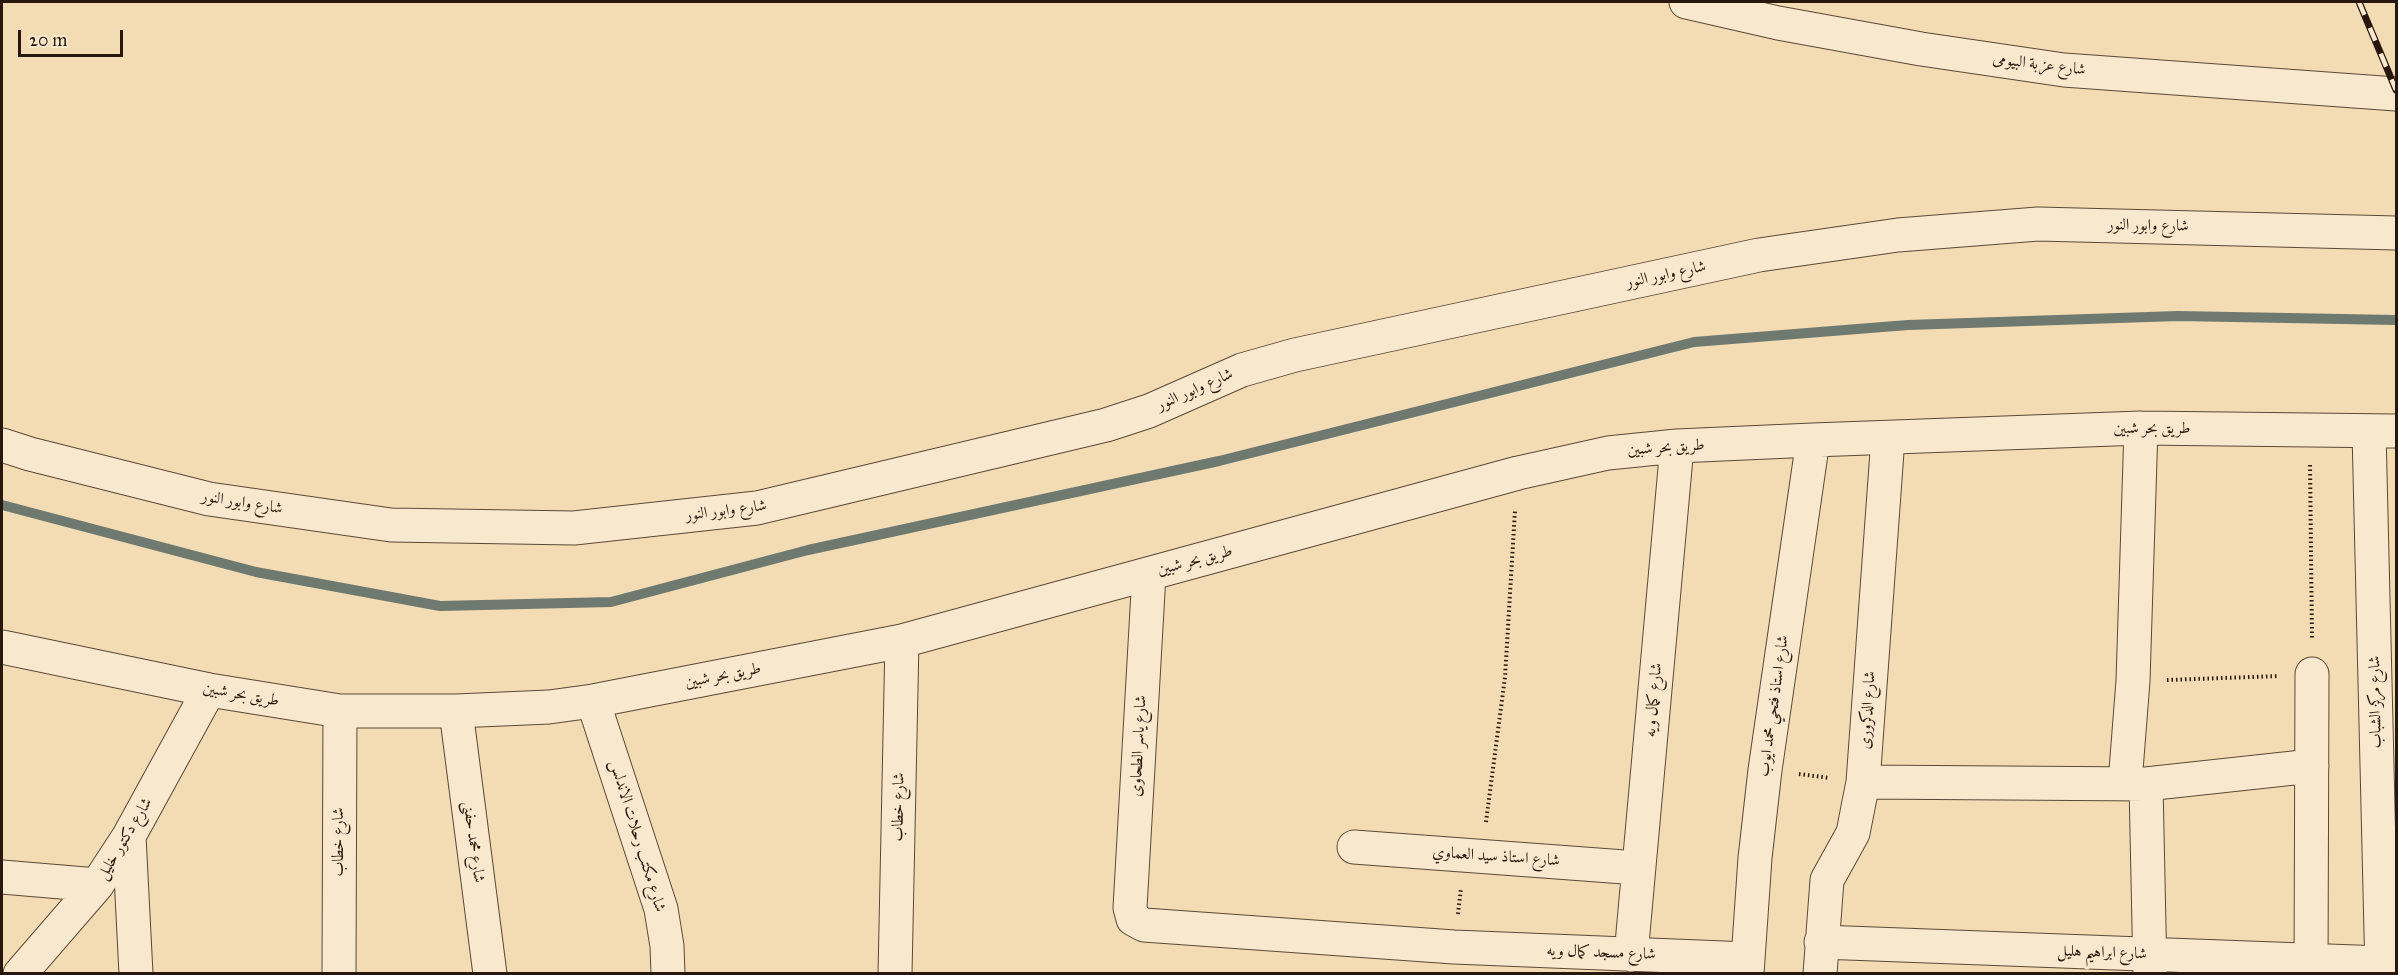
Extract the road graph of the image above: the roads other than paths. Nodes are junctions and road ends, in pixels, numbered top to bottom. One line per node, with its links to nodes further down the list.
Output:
1 (1686, 2): 2 (street, شارع عزبة البيومى)
2 (2397, 94)
3 (2397, 232): 8 (street, شارع وابور النور)
4 (2141, 428): 5 (street, طريق بحر شبين); 6 (street, طريق بحر شبين); 20 (street)
5 (2383, 431): 32 (street, شارع مركز الشباب)
6 (1888, 438): 7 (street, طريق بحر شبين); 19 (street, شارع الدكرورى)
7 (1813, 440): 9 (street, طريق بحر شبين); 30 (street, شارع استاذ فتحي محمد ايوب)
8 (2, 445)
9 (1677, 446): 10 (street, طريق بحر شبين); 23 (street, شارع كمال ويه)
10 (1149, 574): 11 (street, طريق بحر شبين); 26 (street, شارع ياسر الطحاوى)
11 (902, 641): 15 (street, طريق بحر شبين); 38 (street, شارع خطاب)
12 (2, 647): 14 (street, طريق بحر شبين)
13 (2312, 675): 18 (street)
14 (209, 690): 16 (street, طريق بحر شبين); 21 (street, شارع دكتور خليل)
15 (593, 701): 17 (street, طريق بحر شبين); 37 (street, شارع مكتب رحلات الاندلس)
16 (340, 711): 17 (street, طريق بحر شبين); 35 (street, شارع خطاب)
17 (456, 711): 36 (street, شارع محمد حفنى)
18 (2312, 766): 20 (street); 31 (street)
19 (1863, 782): 20 (street); 28 (street, شارع الدكرورى)
20 (2136, 783): 29 (street)
21 (129, 836): 25 (street, شارع دكتور خليل); 34 (street)
22 (1354, 847): 23 (street, شارع استاذ سيد العماوي)
23 (1638, 868): 27 (street, شارع كمال ويه)
24 (2, 877): 25 (street)
25 (97, 885): 33 (street, شارع دكتور خليل)
26 (1133, 919): 27 (street, شارع مسجد كمال ويه)
27 (1631, 955): 30 (street, شارع مسجد كمال ويه)
28 (1821, 958): 29 (street, شارع ابراهيم هليل)
29 (2150, 964): 31 (street, شارع ابراهيم هليل)
30 (1747, 966)
31 (2311, 967): 32 (street, شارع ابراهيم هليل)
32 (2382, 968)
33 (20, 974)
34 (136, 974)
35 (339, 974)
36 (490, 974)
37 (668, 974)
38 (895, 974)

